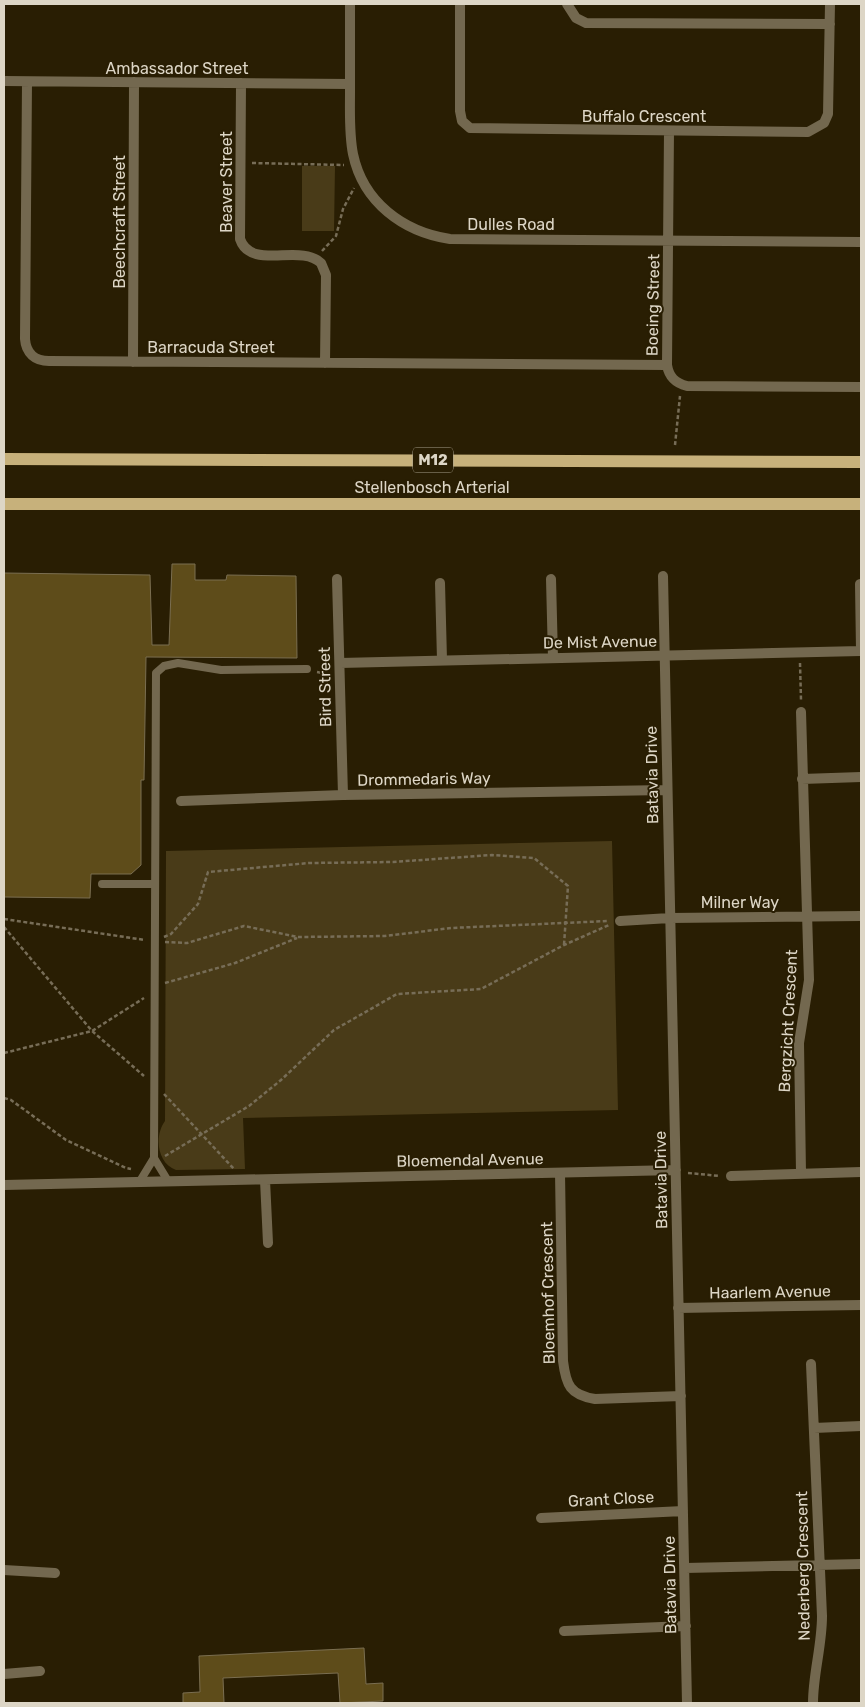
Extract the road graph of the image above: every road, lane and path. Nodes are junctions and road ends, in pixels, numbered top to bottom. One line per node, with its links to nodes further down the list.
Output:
1 (350, 4): 10 (street, Dulles Road)
2 (460, 4): 11 (street, Buffalo Crescent)
3 (567, 4): 5 (street)
4 (830, 4): 5 (street, Buffalo Crescent)
5 (830, 24): 11 (street, Buffalo Crescent)
6 (4, 81): 7 (street, Ambassador Street)
7 (27, 82): 8 (street, Ambassador Street); 18 (street, Barracuda Street)
8 (134, 82): 9 (street, Ambassador Street); 18 (street, Beechcraft Street)
9 (241, 83): 10 (street, Ambassador Street); 12 (street, Beaver Street)
10 (350, 84): 13 (street, Dulles Road)
11 (669, 131): 15 (street, Boeing Street)
12 (240, 163): 13 (path); 17 (street, Beaver Street)
13 (356, 164): 14 (street, Dulles Road)
14 (364, 183): 15 (street, Dulles Road); 17 (path)
15 (670, 241): 16 (street, Dulles Road); 20 (street, Boeing Street)
16 (861, 242)
17 (317, 259): 19 (street)
18 (133, 362): 19 (street, Barracuda Street)
19 (324, 363): 20 (street, Barracuda Street)
20 (667, 365): 21 (street, Boeing Street)
21 (684, 385): 22 (street); 23 (path)
22 (861, 387)
23 (675, 445)
24 (4, 459): 25 (main road, Stellenbosch Arterial / M12)
25 (861, 462)
26 (4, 504): 27 (main road, Stellenbosch Arterial)
27 (861, 504)
28 (663, 576): 35 (street, Batavia Drive)
29 (551, 578): 36 (street)
30 (337, 579): 38 (street, Bird Street)
31 (440, 583): 37 (street)
32 (860, 584): 33 (street)
33 (861, 652): 34 (street, De Mist Avenue)
34 (800, 653): 35 (street, De Mist Avenue); 41 (path)
35 (664, 656): 36 (street, De Mist Avenue); 44 (street, Batavia Drive)
36 (553, 658): 37 (street, De Mist Avenue)
37 (442, 660): 38 (street, De Mist Avenue)
38 (340, 663): 40 (street, Bird Street)
39 (306, 669): 40 (path); 48 (lane)
40 (340, 674): 45 (street, Bird Street)
41 (801, 712): 43 (street, Bergzicht Crescent)
42 (861, 777): 43 (street)
43 (802, 779): 50 (street, Bergzicht Crescent)
44 (667, 790): 45 (street, Drommedaris Way); 51 (street, Batavia Drive)
45 (343, 795): 46 (street, Drommedaris Way)
46 (181, 800)
47 (102, 884): 48 (lane)
48 (155, 884): 56 (lane)
49 (861, 916): 50 (street, Milner Way)
50 (806, 917): 51 (street, Milner Way); 66 (street, Bergzicht Crescent)
51 (670, 918): 54 (street, Milner Way); 63 (street, Batavia Drive)
52 (4, 919): 56 (path)
53 (565, 921): 54 (path); 56 (path); 56 (path); 57 (path)
54 (620, 921): 57 (path)
55 (4, 927): 58 (path)
56 (155, 942): 58 (lane)
57 (564, 945): 60 (path)
58 (154, 1083): 60 (path); 61 (lane)
59 (4, 1098): 62 (path)
60 (201, 1136): 61 (path); 68 (path)
61 (154, 1158): 62 (lane); 71 (lane)
62 (148, 1169): 70 (lane)
63 (676, 1170): 65 (street, Bloemendal Avenue); 67 (path); 75 (street, Batavia Drive)
64 (861, 1172): 66 (street)
65 (560, 1173): 69 (street, Bloemendal Avenue); 77 (street, Bloemhof Crescent)
66 (801, 1174): 67 (street)
67 (731, 1176)
68 (234, 1180): 69 (street, Bloemendal Avenue); 71 (street, Bloemendal Avenue)
69 (265, 1180): 73 (street)
70 (140, 1181): 71 (street, Bloemendal Avenue); 72 (street, Bloemendal Avenue)
71 (168, 1181)
72 (4, 1185)
73 (268, 1243)
74 (861, 1305): 75 (street, Haarlem Avenue)
75 (678, 1308): 77 (street, Batavia Drive)
76 (811, 1364): 79 (street, Nederberg Crescent)
77 (681, 1396): 80 (street, Batavia Drive)
78 (861, 1426): 79 (street)
79 (814, 1428): 82 (street, Nederberg Crescent)
80 (683, 1511): 81 (street, Grant Close); 84 (street, Batavia Drive)
81 (541, 1518)
82 (820, 1564): 83 (street); 84 (street); 92 (street, Nederberg Crescent)
83 (861, 1564)
84 (685, 1568): 87 (street, Batavia Drive)
85 (4, 1570): 86 (street)
86 (55, 1573)
87 (686, 1626): 88 (street); 91 (street, Batavia Drive)
88 (564, 1631)
89 (40, 1672): 90 (street)
90 (4, 1674)
91 (687, 1703)
92 (813, 1703)

